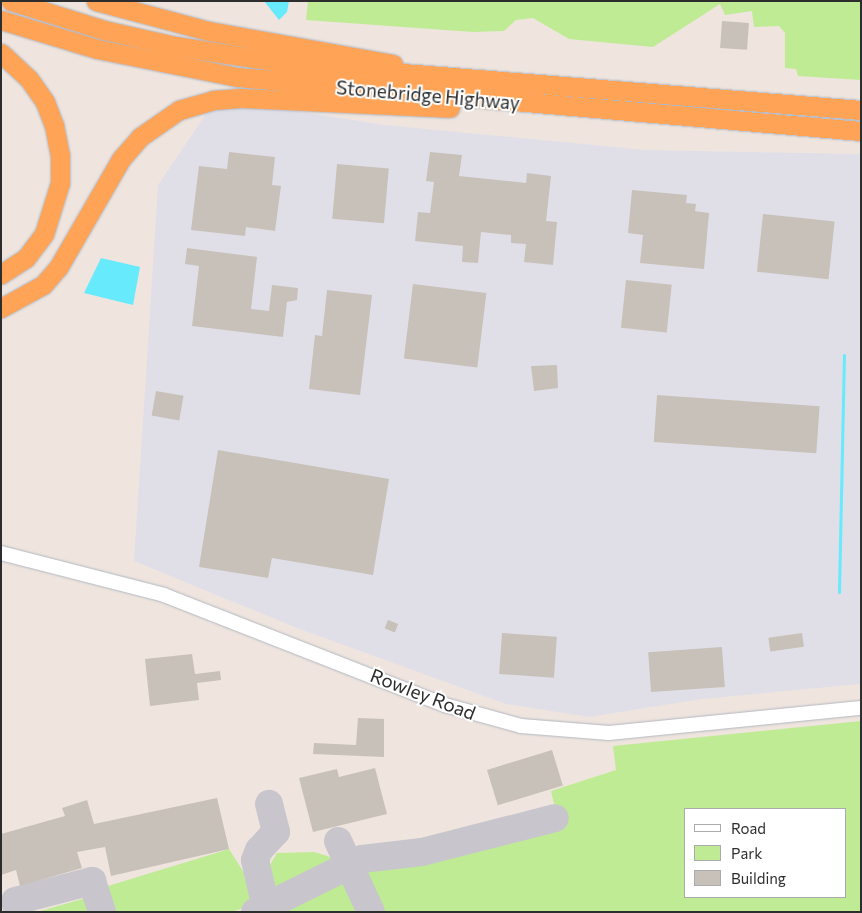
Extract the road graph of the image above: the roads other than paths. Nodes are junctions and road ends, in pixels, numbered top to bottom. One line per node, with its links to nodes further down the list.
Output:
1 (11, 1): 5 (highway, Stonebridge Highway)
2 (96, 1): 5 (highway)
3 (1, 20): 6 (highway, Stonebridge Highway)
4 (1, 53): 9 (highway)
5 (454, 78): 7 (highway, Stonebridge Highway)
6 (528, 103): 8 (highway, Stonebridge Highway); 10 (highway)
7 (861, 110)
8 (861, 132)
9 (1, 274)
10 (1, 308)
11 (1, 553): 12 (street, Rowley Road)
12 (861, 708)

